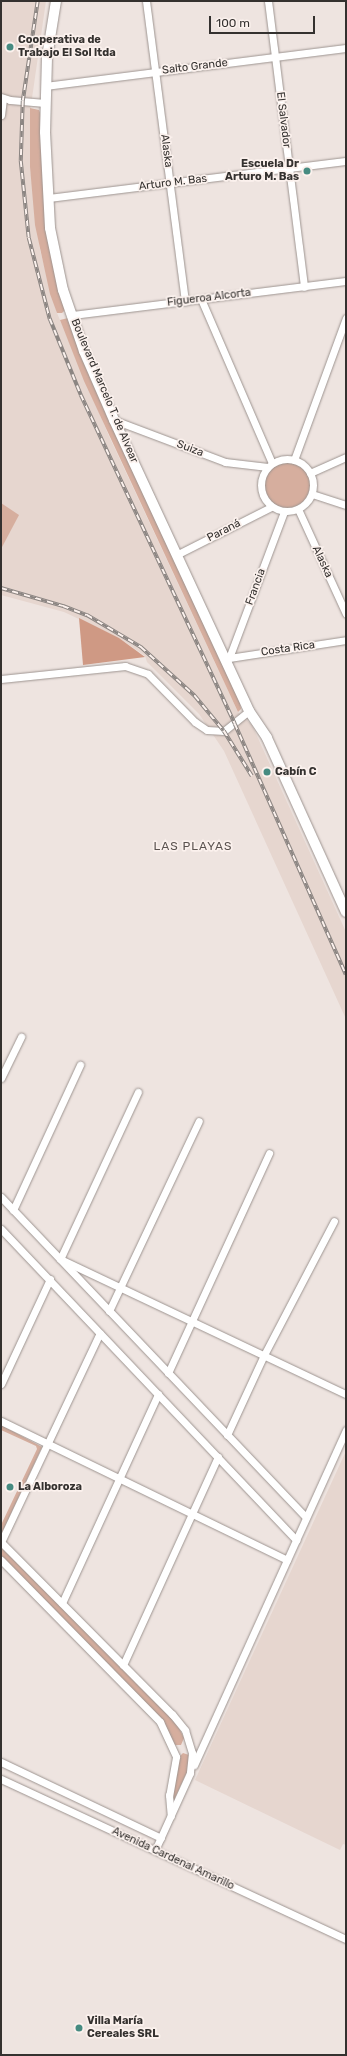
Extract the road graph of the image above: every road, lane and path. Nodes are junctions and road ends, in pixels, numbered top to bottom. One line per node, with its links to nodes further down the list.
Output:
1 (56, 1): 7 (main road, Boulevard Marcelo T. de Alvear)
2 (146, 1): 6 (street, Alaska)
3 (268, 1): 5 (street, El Salvador)
4 (346, 48): 5 (street, Salto Grande)
5 (275, 57): 6 (street, Salto Grande); 12 (street, El Salvador)
6 (155, 72): 7 (street, Salto Grande); 13 (street, Alaska)
7 (45, 86): 9 (main road, Boulevard Marcelo T. de Alvear)
8 (2, 97): 9 (street); 10 (street)
9 (44, 102): 14 (main road, Boulevard Marcelo T. de Alvear)
10 (1, 115)
11 (346, 161): 12 (street, Arturo M. Bas)
12 (289, 168): 13 (street, Arturo M. Bas); 16 (street, El Salvador)
13 (170, 184): 14 (street, Arturo M. Bas); 18 (street, Alaska)
14 (48, 198): 19 (main road, Boulevard Marcelo T. de Alvear)
15 (346, 281): 16 (street, Figueroa Alcorta)
16 (304, 287): 17 (street, Figueroa Alcorta)
17 (201, 299): 18 (street, Figueroa Alcorta); 24 (street)
18 (185, 301): 19 (street, Figueroa Alcorta)
19 (72, 315): 21 (main road, Boulevard Marcelo T. de Alvear)
20 (346, 318): 23 (street)
21 (114, 420): 24 (street, Suiza); 31 (main road, Boulevard Marcelo T. de Alvear)
22 (346, 457): 25 (street)
23 (294, 460): 24 (street); 25 (street)
24 (270, 465): 28 (street)
25 (310, 473): 26 (street)
26 (312, 494): 27 (street); 29 (street)
27 (346, 505)
28 (271, 507): 30 (street); 31 (street, Paraná)
29 (298, 509): 30 (street); 32 (street, Alaska)
30 (284, 512): 34 (street, Francia)
31 (176, 555): 34 (main road, Boulevard Marcelo T. de Alvear)
32 (346, 614)
33 (346, 640): 34 (street, Costa Rica)
34 (228, 659): 36 (main road, Boulevard Marcelo T. de Alvear)
35 (1, 679): 36 (street)
36 (249, 711): 37 (main road, Boulevard Marcelo T. de Alvear)
37 (346, 912)
38 (21, 1037): 40 (street)
39 (80, 1065): 45 (street)
40 (1, 1078)
41 (138, 1092): 48 (street)
42 (199, 1121): 50 (street)
43 (269, 1153): 52 (street)
44 (1, 1197): 45 (street)
45 (13, 1210): 48 (street)
46 (334, 1221): 54 (street)
47 (1, 1231): 49 (street)
48 (60, 1259): 50 (street); 51 (street)
49 (50, 1279): 53 (street); 56 (street)
50 (121, 1288): 51 (street); 52 (street)
51 (109, 1311): 55 (street)
52 (192, 1321): 54 (street); 55 (street)
53 (100, 1333): 57 (street); 62 (street)
54 (264, 1355): 58 (street); 61 (street)
55 (168, 1373): 61 (street)
56 (1, 1384)
57 (158, 1394): 63 (street); 64 (street)
58 (346, 1394)
59 (1, 1421): 62 (street)
60 (346, 1430): 66 (street)
61 (227, 1435): 66 (street)
62 (48, 1443): 64 (street); 68 (street)
63 (218, 1458): 65 (street); 67 (street)
64 (119, 1478): 65 (street); 71 (street)
65 (192, 1514): 70 (street); 72 (street)
66 (306, 1517): 67 (street)
67 (296, 1540): 70 (street)
68 (1, 1542): 71 (street)
69 (1, 1560): 76 (street)
70 (287, 1560): 74 (street)
71 (62, 1603): 72 (street)
72 (123, 1665): 74 (street)
73 (1, 1762): 77 (street, Avenida Cardenal Amarillo)
74 (190, 1773): 76 (street)
75 (1, 1779): 78 (street, Avenida Cardenal Amarillo)
76 (171, 1816): 77 (street)
77 (161, 1838): 78 (street)
78 (155, 1850): 79 (street, Avenida Cardenal Amarillo)
79 (346, 1939)

